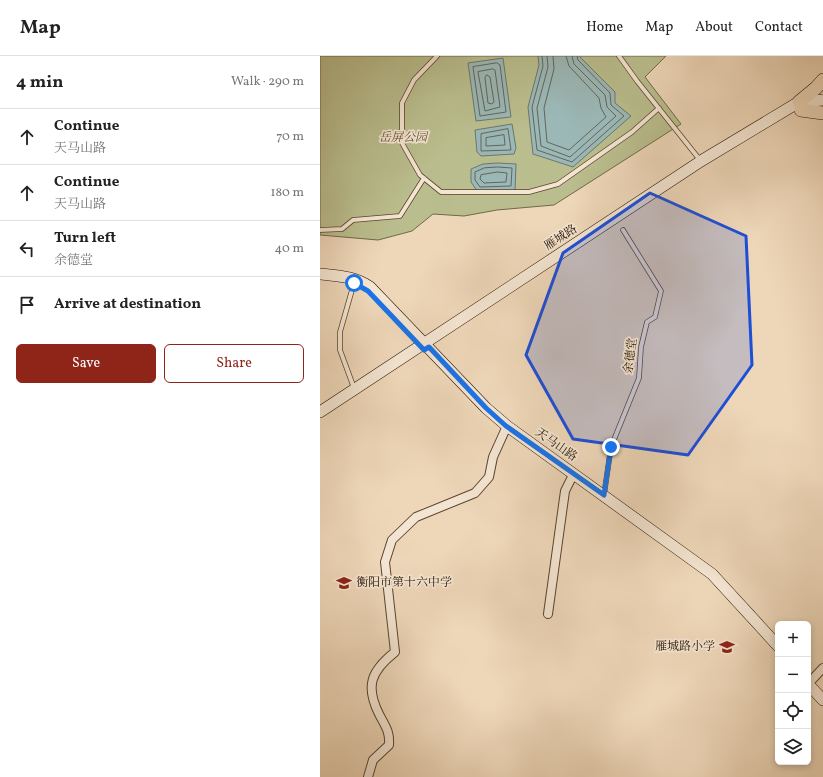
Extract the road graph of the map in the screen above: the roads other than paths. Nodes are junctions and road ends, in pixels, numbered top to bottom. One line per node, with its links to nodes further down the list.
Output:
1 (437, 56): 10 (lane)
2 (619, 56): 7 (lane)
3 (823, 80): 5 (main road)
4 (823, 100): 5 (street, 雁城路)
5 (800, 106): 6 (street, 雁城路); 8 (main road); 9 (street, 雁城路); 16 (street, 雁城路)
6 (823, 107)
7 (659, 108): 9 (lane); 10 (lane)
8 (823, 113)
9 (701, 161): 16 (street, 雁城路)
10 (424, 178): 11 (lane)
11 (320, 230)
12 (623, 230): 22 (lane, 余德堂)
13 (320, 274): 16 (street, 天马山路)
14 (320, 280): 15 (street, 天马山路)
15 (354, 283): 16 (street, 天马山路); 17 (lane)
16 (424, 347): 17 (street, 雁城路); 19 (street, 雁城路); 20 (street, 天马山路)
17 (355, 389): 18 (street, 雁城路)
18 (320, 412)
19 (320, 419)
20 (505, 428): 21 (street, 天马山路); 22 (street, 天马山路); 32 (street)
21 (572, 478): 23 (street); 25 (street, 天马山路)
22 (604, 495): 24 (street, 天马山路)
23 (548, 614)
24 (775, 643)
25 (775, 648)
26 (823, 668): 27 (street)
27 (811, 680)
28 (811, 684): 30 (street)
29 (811, 685): 31 (street)
30 (823, 695)
31 (823, 700)
32 (368, 777)

